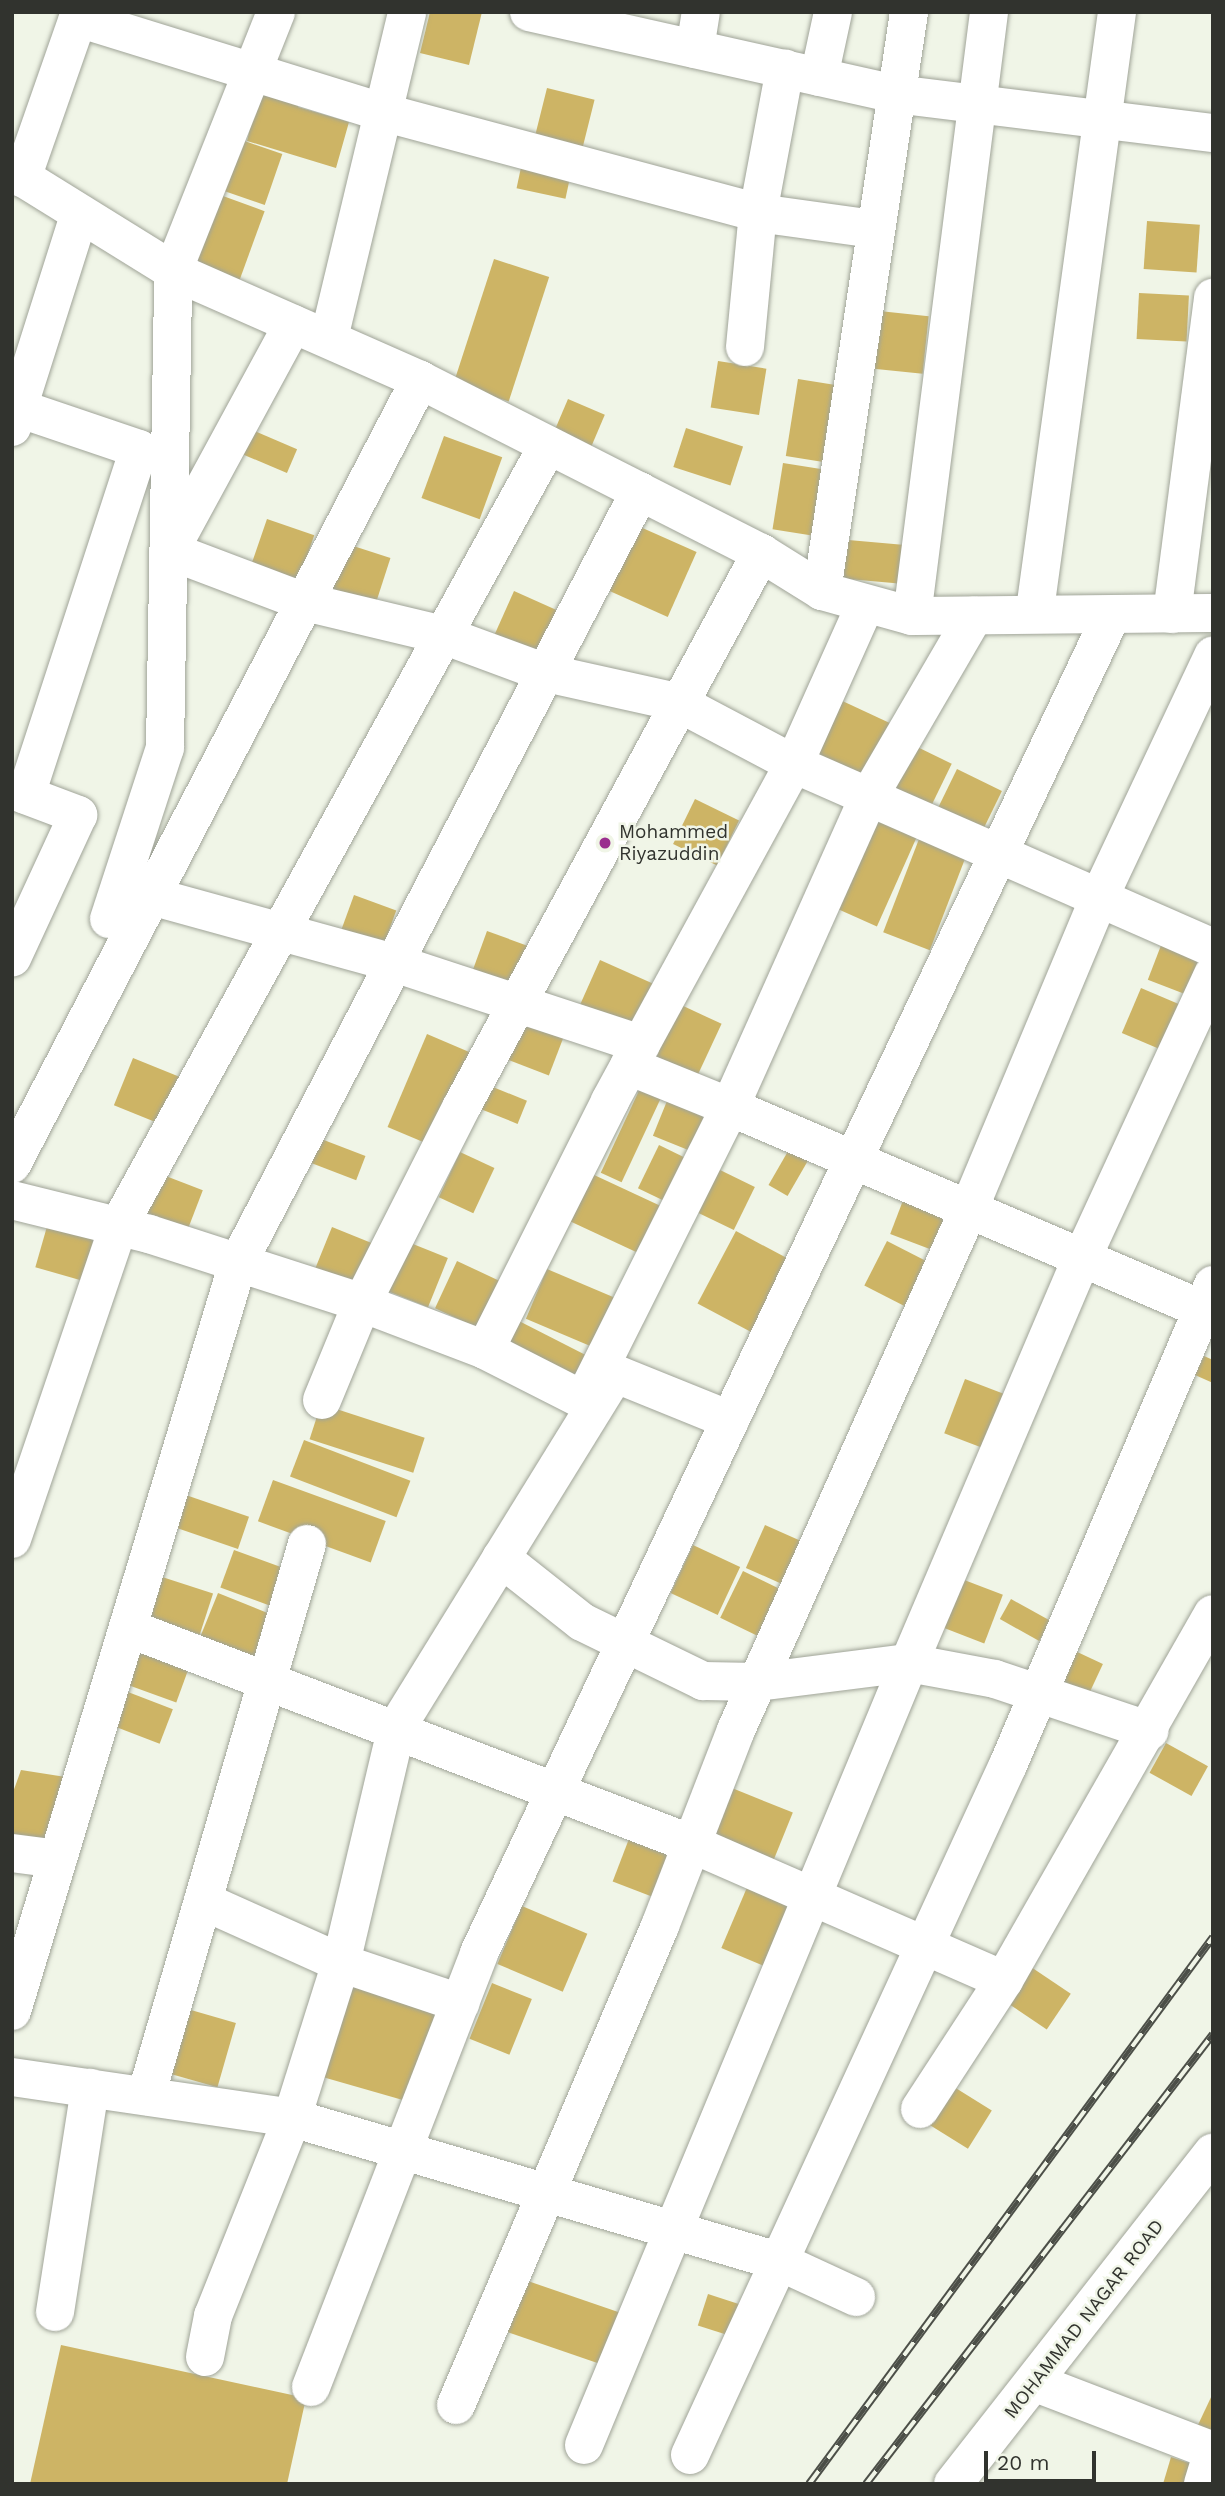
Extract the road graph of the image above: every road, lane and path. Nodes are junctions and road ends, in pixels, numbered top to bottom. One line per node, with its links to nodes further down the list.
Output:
1 (276, 12): 11 (street)
2 (407, 12): 15 (street)
3 (701, 12): 10 (street)
4 (833, 12): 12 (street)
5 (909, 12): 13 (street)
6 (989, 12): 14 (street)
7 (1117, 12): 16 (street)
8 (542, 14): 10 (street)
9 (79, 15): 11 (street); 18 (street)
10 (695, 49): 12 (street)
11 (251, 73): 15 (street); 22 (street)
12 (802, 73): 13 (street); 19 (street)
13 (895, 93): 14 (street); 21 (street)
14 (974, 105): 16 (street); 39 (street)
15 (382, 112): 19 (street); 25 (street)
16 (1103, 120): 17 (street); 36 (street)
17 (1213, 133)
18 (17, 174): 20 (street)
19 (758, 213): 21 (street); 26 (street)
20 (79, 216): 22 (street); 28 (street)
21 (873, 229): 33 (street)
22 (173, 271): 24 (street); 31 (street)
23 (1213, 298): 38 (street)
24 (293, 324): 25 (street); 31 (street)
25 (329, 338): 27 (street)
26 (745, 347)
27 (420, 380): 29 (street); 34 (street)
28 (14, 413): 47 (street)
29 (548, 444): 30 (street); 42 (street)
30 (640, 491): 32 (street); 44 (street)
31 (170, 551): 34 (street); 52 (street)
32 (761, 553): 33 (street); 45 (street)
33 (822, 592): 35 (street)
34 (305, 602): 42 (street); 50 (street)
35 (865, 605): 39 (street); 46 (street)
36 (1035, 610): 40 (street); 41 (street)
37 (1213, 613): 38 (street)
38 (1172, 614): 41 (street)
39 (912, 616): 40 (street)
40 (974, 616): 48 (street)
41 (1111, 616): 49 (street)
42 (443, 635): 44 (street); 53 (street)
43 (1213, 656): 51 (street)
44 (546, 673): 45 (street); 56 (street)
45 (677, 702): 46 (street); 58 (street)
46 (794, 764): 48 (street); 59 (street)
47 (19, 792): 55 (street)
48 (868, 798): 49 (street); 60 (street)
49 (1001, 855): 51 (street); 61 (street)
50 (151, 896): 53 (street); 62 (street)
51 (1099, 898): 54 (street); 64 (street)
52 (109, 919)
53 (280, 931): 56 (street); 65 (street)
54 (1213, 948)
55 (12, 958)
56 (394, 963): 58 (street); 67 (street)
57 (1213, 975): 66 (street)
58 (518, 1001): 59 (street); 69 (street)
59 (635, 1055): 60 (street); 70 (street)
60 (730, 1107): 61 (street); 72 (street)
61 (850, 1158): 64 (street); 74 (street)
62 (12, 1164)
63 (12, 1200): 65 (street)
64 (969, 1209): 66 (street); 83 (street)
65 (118, 1227): 67 (street); 75 (street)
66 (1082, 1258): 68 (street); 81 (street)
67 (239, 1263): 69 (street); 79 (street)
68 (1209, 1302): 84 (street)
69 (362, 1303): 70 (street); 73 (street)
70 (485, 1350): 72 (street)
71 (616, 1374): 72 (street); 74 (street); 77 (street)
72 (583, 1400)
73 (322, 1401)
74 (730, 1420): 80 (street)
75 (12, 1539)
76 (307, 1544): 82 (street)
77 (501, 1558): 80 (street); 85 (street)
78 (1213, 1614): 86 (street)
79 (128, 1628): 82 (street); 90 (street)
80 (626, 1642): 83 (street); 87 (street)
81 (909, 1663): 83 (street); 84 (street); 91 (street)
82 (267, 1680): 85 (street); 92 (street)
83 (758, 1682): 88 (street)
84 (1035, 1697): 86 (street); 93 (street)
85 (397, 1727): 87 (street); 94 (street)
86 (1150, 1731): 95 (street)
87 (554, 1796): 88 (street); 96 (street)
88 (692, 1844): 91 (street); 105 (street)
89 (12, 1853): 90 (street)
90 (58, 1859): 97 (street)
91 (810, 1896): 93 (street); 106 (street)
92 (203, 1901): 94 (street); 100 (street)
93 (924, 1946): 95 (street); 107 (street)
94 (341, 1963): 96 (street); 102 (street)
95 (1003, 1980): 101 (street)
96 (460, 2003): 103 (street)
97 (12, 2011)
98 (12, 2077): 99 (street)
99 (90, 2088): 100 (street); 109 (street)
100 (146, 2096): 102 (street)
101 (920, 2109)
102 (292, 2118): 103 (street); 110 (street)
103 (403, 2151): 105 (street); 112 (street)
104 (1206, 2174): 111 (street, MOHAMMAD NAGAR ROAD)
105 (543, 2192): 106 (street); 113 (street)
106 (672, 2230): 107 (street); 114 (street)
107 (778, 2261): 108 (street); 115 (street)
108 (856, 2297)
109 (55, 2312)
110 (205, 2357)
111 (1036, 2383): 116 (street, MOHAMMAD NAGAR ROAD); 117 (street)
112 (311, 2387)
113 (456, 2405)
114 (584, 2445)
115 (690, 2455)
116 (953, 2484)
117 (1203, 2484)

